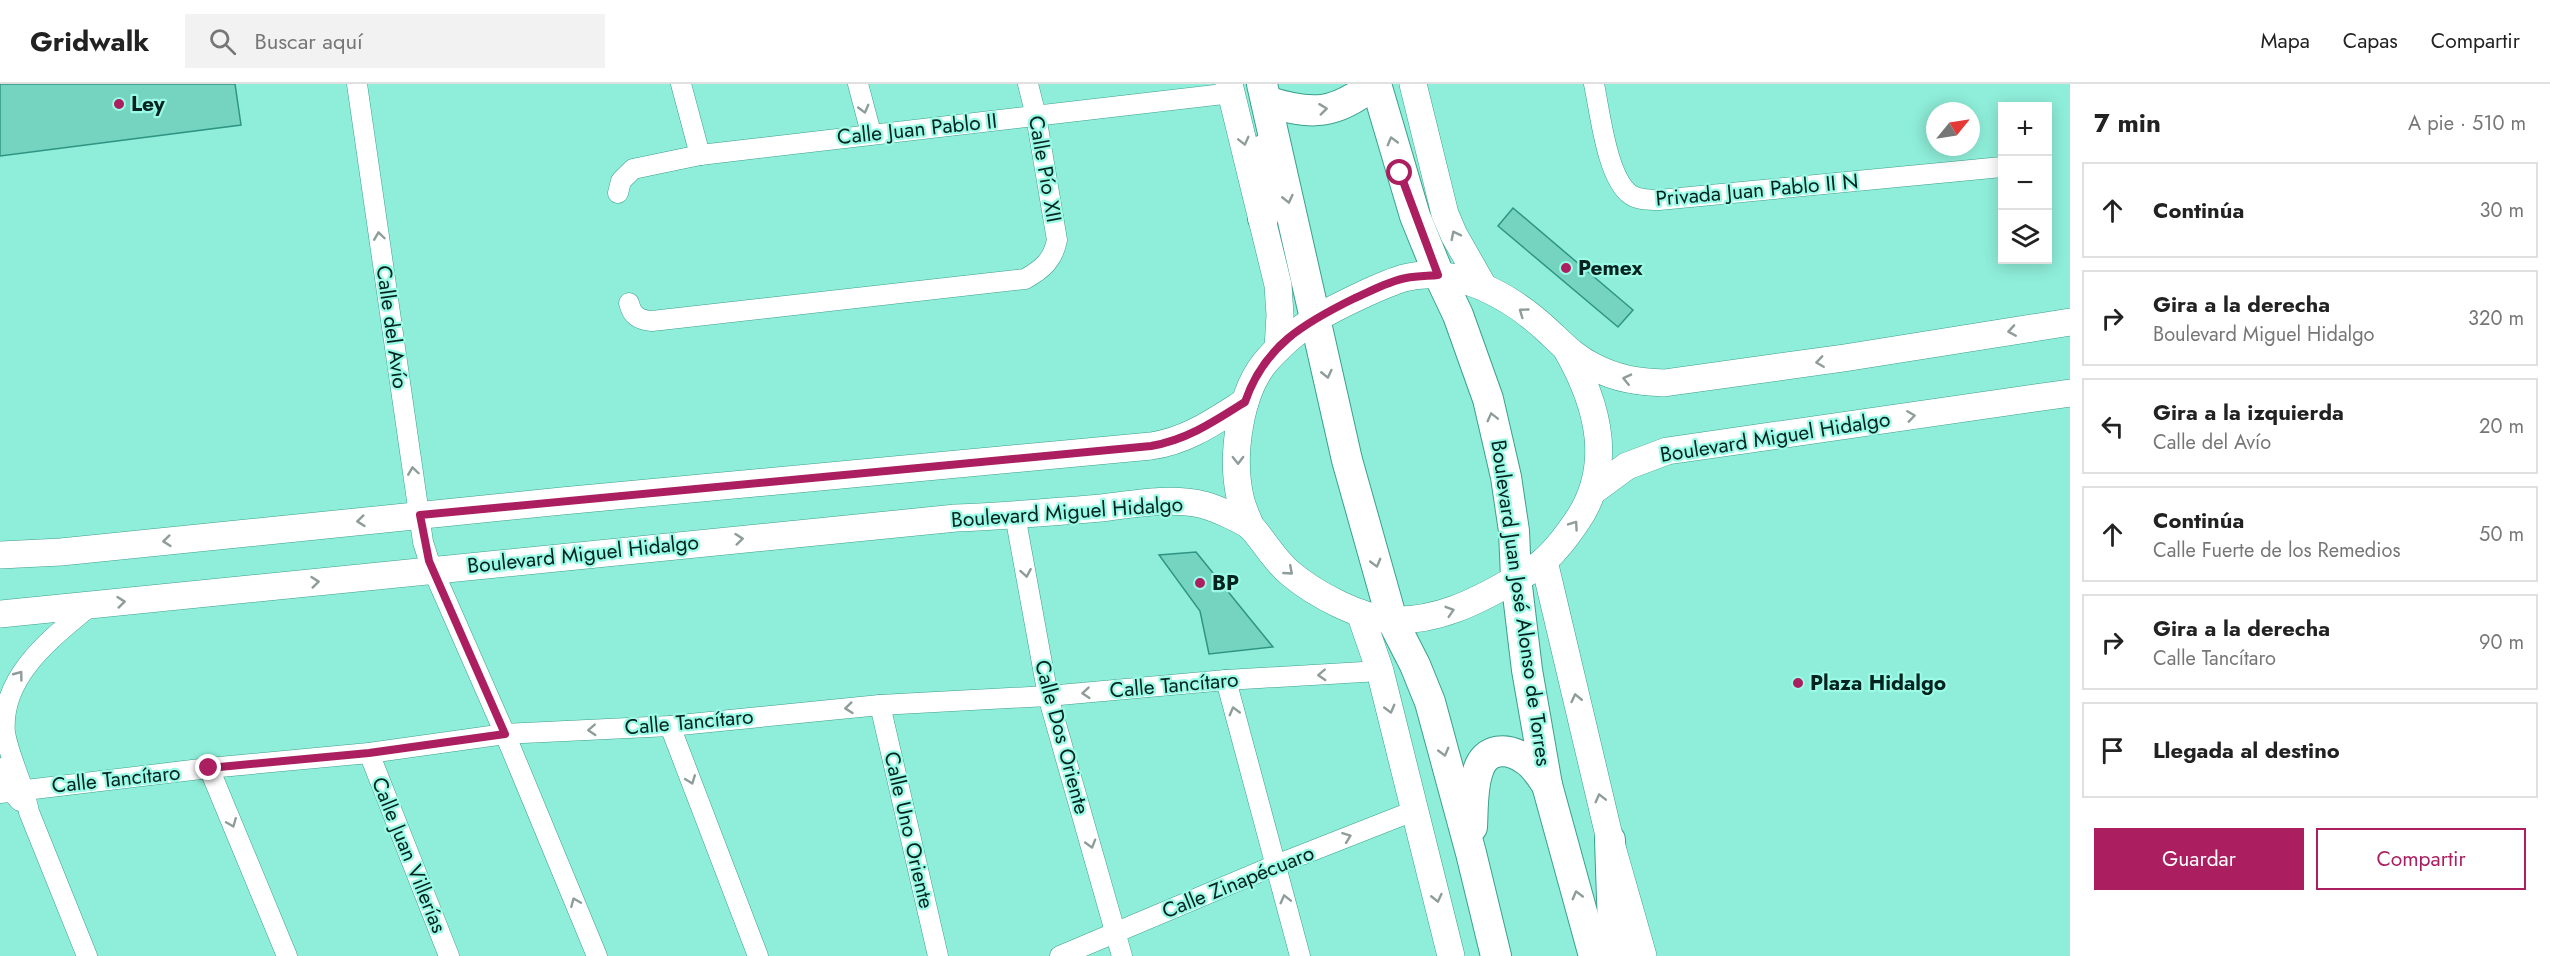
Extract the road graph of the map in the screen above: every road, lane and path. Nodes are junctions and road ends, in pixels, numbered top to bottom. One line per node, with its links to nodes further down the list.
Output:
1 (357, 84): 26 (street, Calle del Avío, one-way to 1)
2 (681, 84): 12 (street)
3 (858, 84): 11 (street, one-way to 11)
4 (1028, 84): 10 (street, Calle Pío XII)
5 (1375, 84): 9 (main road, one-way to 5); 16 (main road, Boulevard Juan José Alonso de Torres, one-way to 5)
6 (1413, 84): 17 (main road, one-way to 6)
7 (1594, 84): 13 (street, Privada Juan Pablo II N)
8 (1231, 88): 10 (street, Calle Juan Pablo II); 15 (main road, one-way to 15)
9 (1264, 92): 15 (main road); 19 (main road, one-way to 19)
10 (1036, 116): 11 (street, Calle Juan Pablo II); 18 (street, Calle Pío XII)
11 (871, 134): 12 (street, Calle Juan Pablo II)
12 (700, 155): 14 (street, Calle Juan Pablo II)
13 (1998, 167)
14 (618, 193)
15 (1263, 218): 21 (main road)
16 (1438, 275): 17 (main road); 19 (main road); 32 (main road, Boulevard Juan José Alonso de Torres, one-way to 16)
17 (1483, 286): 22 (main road, one-way to 17)
18 (629, 303)
19 (1316, 317): 21 (main road); 36 (main road, one-way to 36)
20 (2070, 322): 22 (main road, one-way to 22)
21 (1278, 349): 24 (main road)
22 (1567, 351): 25 (main road)
23 (2070, 393): 25 (main road, Boulevard Miguel Hidalgo, one-way to 23)
24 (1245, 402): 26 (main road); 28 (main road, one-way to 28)
25 (1593, 491): 30 (main road, Boulevard Miguel Hidalgo, one-way to 25)
26 (420, 515): 29 (main road, one-way to 29); 31 (street, Calle del Avío)
27 (1015, 515): 28 (main road, Boulevard Miguel Hidalgo); 31 (main road, Boulevard Miguel Hidalgo, one-way to 27); 39 (street, Calle Dos Oriente, one-way to 39)
28 (1251, 527): 34 (main road, Boulevard Miguel Hidalgo, one-way to 34)
29 (0, 555)
30 (1544, 561): 32 (main road, Boulevard Miguel Hidalgo); 49 (main road, one-way to 30)
31 (433, 569): 33 (main road, Boulevard Miguel Hidalgo, one-way to 31); 42 (street, Calle del Avío)
32 (1516, 578): 36 (main road, Boulevard Miguel Hidalgo, one-way to 32); 46 (main road, Boulevard Juan José Alonso de Torres)
33 (90, 606): 35 (main road, Boulevard Miguel Hidalgo); 47 (street, one-way to 33)
34 (1360, 613): 36 (main road, Boulevard Miguel Hidalgo); 37 (main road)
35 (0, 614)
36 (1392, 620): 50 (main road, one-way to 50)
37 (1380, 671): 38 (street, Calle Tancítaro, one-way to 38); 48 (main road, one-way to 48)
38 (1226, 680): 39 (street, Calle Tancítaro, one-way to 39); 51 (street, one-way to 38)
39 (1048, 696): 40 (street, Calle Tancítaro); 52 (street, Calle Dos Oriente, one-way to 52)
40 (880, 705): 41 (street, Calle Tancítaro, one-way to 41); 58 (street, Calle Uno Oriente)
41 (670, 726): 42 (street, Calle Tancítaro, one-way to 42); 57 (street, one-way to 57)
42 (505, 734): 43 (street, Calle Tancítaro); 56 (street, Calle del Avío, one-way to 42)
43 (369, 753): 45 (street, Calle Tancítaro); 55 (street, Calle Juan Villerías)
44 (0, 768): 47 (street)
45 (209, 768): 47 (street, Calle Tancítaro); 54 (street, one-way to 54)
46 (1547, 785): 50 (main road); 64 (main road, Boulevard Juan José Alonso de Torres, one-way to 46)
47 (12, 791): 53 (street)
48 (1416, 810): 51 (street, Calle Zinapécuaro, one-way to 48); 62 (main road, one-way to 62)
49 (1610, 840): 65 (main road); 66 (main road)
50 (1471, 853): 63 (main road)
51 (1276, 865): 52 (street, Calle Zinapécuaro); 61 (street, one-way to 51)
52 (1116, 933): 59 (street, Calle Zinapécuaro); 60 (street, Calle Dos Oriente)
53 (87, 956)
54 (287, 956)
55 (448, 956)
56 (597, 956)
57 (758, 956)
58 (938, 956)
59 (1060, 956)
60 (1122, 956)
61 (1300, 956)
62 (1451, 956)
63 (1496, 956)
64 (1594, 956)
65 (1614, 956)
66 (1643, 956)

